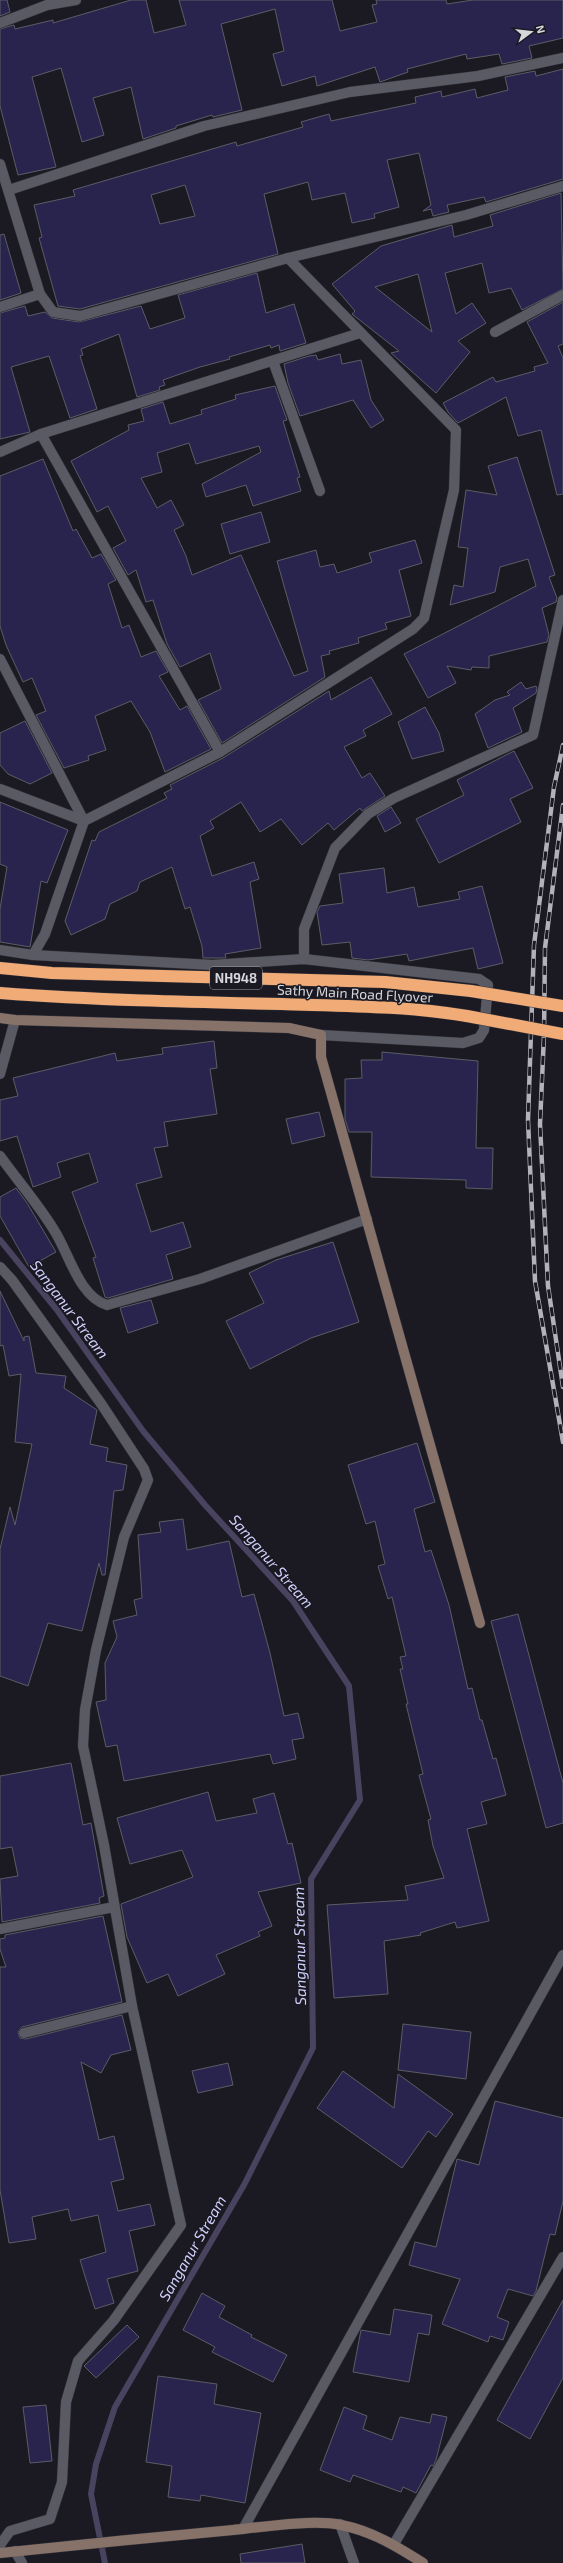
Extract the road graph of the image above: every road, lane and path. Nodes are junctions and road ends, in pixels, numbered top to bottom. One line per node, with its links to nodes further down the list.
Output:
1 (76, 0): 2 (street)
2 (0, 23)
3 (563, 58): 6 (street)
4 (0, 164): 6 (street)
5 (563, 186): 7 (street)
6 (9, 190): 8 (street)
7 (288, 258): 8 (street); 12 (street)
8 (40, 294): 10 (street)
9 (563, 295): 11 (street)
10 (0, 307)
11 (495, 332)
12 (360, 333): 13 (street); 19 (street)
13 (273, 361): 14 (street); 16 (street)
14 (41, 434): 15 (street); 19 (street)
15 (0, 452)
16 (320, 491)
17 (563, 600): 24 (street)
18 (0, 659): 21 (street)
19 (220, 752): 21 (street)
20 (0, 789): 21 (street)
21 (84, 822): 23 (street)
22 (0, 950): 23 (street)
23 (33, 955): 24 (street)
24 (304, 959): 30 (street)
25 (0, 968): 27 (highway, Sathy Main Road Flyover / NH948, bridge)
26 (0, 993): 31 (highway, Sathy Main Road Flyover / NH948, bridge)
27 (563, 1006)
28 (0, 1018): 29 (street)
29 (15, 1020): 30 (street); 32 (street)
30 (321, 1034): 34 (street)
31 (563, 1034)
32 (0, 1074)
33 (0, 1156): 34 (street)
34 (367, 1218): 36 (street)
35 (0, 1267): 37 (street)
36 (480, 1623)
37 (114, 1907): 38 (street); 40 (street)
38 (0, 1929)
39 (563, 1955): 44 (street)
40 (132, 2006): 41 (street); 46 (street)
41 (24, 2033)
42 (563, 2258): 45 (street)
43 (340, 2524): 44 (street); 45 (street); 50 (street)
44 (244, 2529): 47 (street)
45 (394, 2544): 51 (street)
46 (0, 2545)
47 (15, 2551): 48 (street); 49 (street)
48 (0, 2553)
49 (22, 2563)
50 (354, 2563)
51 (423, 2563)

